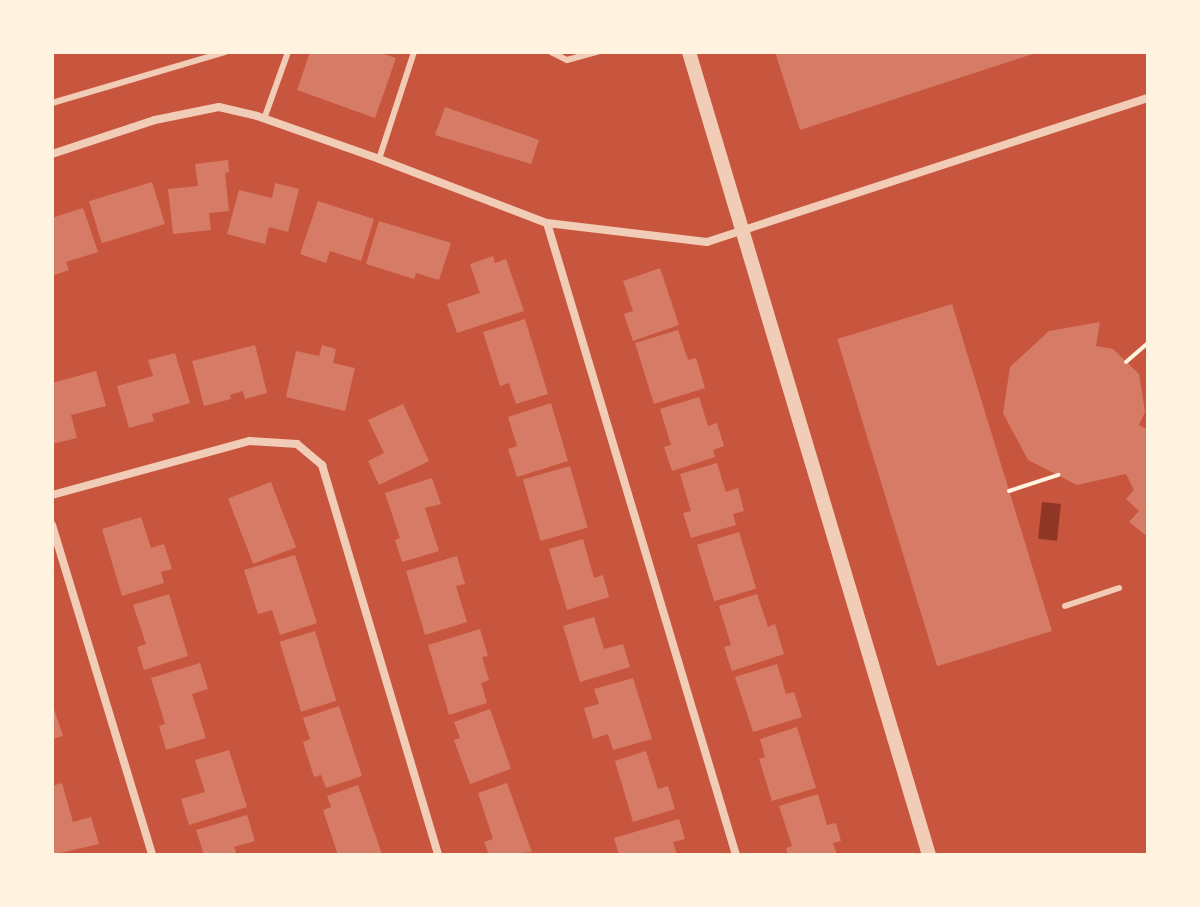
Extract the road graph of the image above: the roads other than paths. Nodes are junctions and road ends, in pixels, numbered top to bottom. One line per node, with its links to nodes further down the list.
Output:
1 (225, 52): 8 (lane)
2 (288, 52): 9 (lane)
3 (414, 52): 11 (lane)
4 (551, 52): 5 (lane)
5 (597, 52)
6 (689, 52): 13 (street)
7 (1148, 98): 13 (street)
8 (52, 103)
9 (264, 119): 10 (street); 11 (street)
10 (52, 154)
11 (379, 159): 12 (street)
12 (547, 223): 13 (street); 20 (street)
13 (741, 232): 21 (street)
14 (52, 495): 19 (street)
15 (52, 525): 18 (street)
16 (1119, 588): 17 (lane)
17 (1065, 606)
18 (152, 855)
19 (438, 855)
20 (736, 855)
21 (929, 855)

